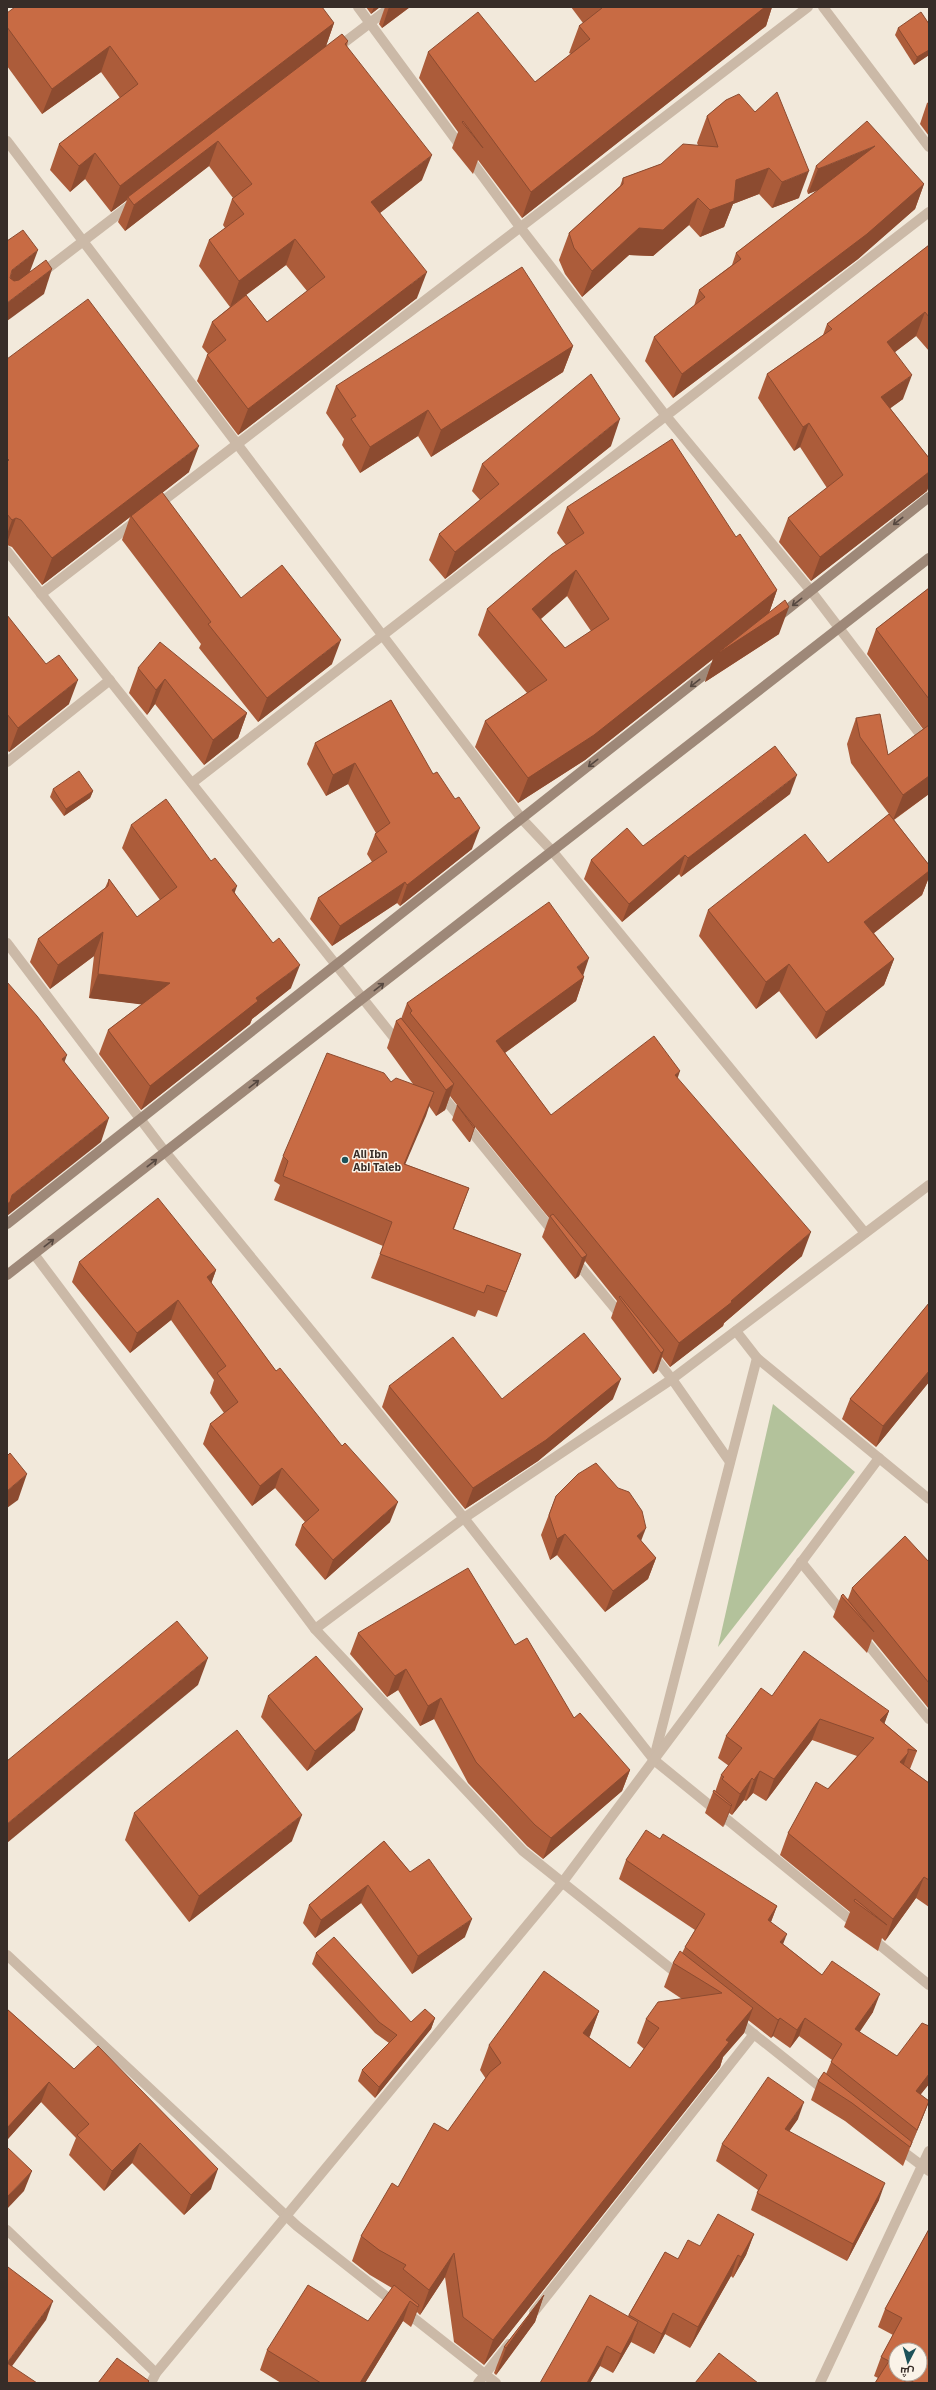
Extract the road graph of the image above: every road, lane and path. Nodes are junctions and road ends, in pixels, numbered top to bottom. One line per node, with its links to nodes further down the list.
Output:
1 (358, 7): 5 (street)
2 (391, 7): 5 (street)
3 (808, 7): 11 (street)
4 (823, 7): 8 (street)
5 (370, 23): 6 (street); 11 (street)
6 (326, 56)
7 (7, 141): 12 (street)
8 (929, 147)
9 (139, 199): 12 (street)
10 (929, 212): 14 (street)
11 (520, 227): 14 (street); 15 (street)
12 (83, 242): 13 (street); 15 (street)
13 (32, 280)
14 (666, 416): 19 (street); 23 (street)
15 (237, 444): 20 (street); 23 (street)
16 (929, 497): 19 (main road, one-way to 19)
17 (7, 551): 20 (street)
18 (929, 558): 22 (main road)
19 (811, 591): 21 (main road, one-way to 21); 22 (street)
20 (41, 594): 25 (street)
21 (768, 625)
22 (840, 629): 26 (street); 30 (main road)
23 (382, 636): 28 (street); 29 (street)
24 (725, 659): 29 (main road, one-way to 29)
25 (110, 680): 27 (street); 28 (street)
26 (929, 746)
27 (7, 762)
28 (192, 783): 32 (street)
29 (522, 820): 30 (street); 32 (main road)
30 (553, 852): 33 (main road, one-way to 30); 40 (street)
31 (7, 943): 36 (street)
32 (338, 964): 33 (street); 36 (main road)
33 (363, 1000): 34 (street); 37 (main road, one-way to 33)
34 (408, 1055)
35 (433, 1085): 43 (street)
36 (140, 1119): 37 (street); 39 (main road)
37 (166, 1153): 41 (main road, one-way to 37); 51 (street)
38 (929, 1185): 40 (street)
39 (7, 1224)
40 (865, 1233): 44 (street)
41 (34, 1254): 42 (main road); 53 (street)
42 (7, 1275)
43 (627, 1324)
44 (736, 1331): 46 (street); 47 (street)
45 (647, 1348): 47 (street)
46 (757, 1358): 48 (street); 49 (street)
47 (672, 1379): 49 (street); 51 (street)
48 (878, 1458): 50 (street); 52 (street)
49 (730, 1462): 55 (street)
50 (929, 1499)
51 (464, 1518): 53 (street); 55 (street)
52 (801, 1562): 54 (street); 55 (street)
53 (315, 1629): 56 (street)
54 (929, 1719)
55 (654, 1760): 56 (street); 59 (street)
56 (562, 1883): 58 (street); 66 (street)
57 (7, 1955): 66 (street)
58 (686, 1981)
59 (929, 1984)
60 (730, 2015): 61 (street)
61 (754, 2034): 62 (street); 68 (street)
62 (835, 2098)
63 (890, 2142): 65 (street)
64 (929, 2150): 65 (street)
65 (925, 2169): 75 (street)
66 (286, 2216): 70 (street); 71 (street)
67 (7, 2230): 70 (street)
68 (529, 2318)
69 (514, 2337): 71 (street)
70 (156, 2373): 72 (street)
71 (485, 2374): 73 (street); 74 (street)
72 (151, 2383)
73 (478, 2383)
74 (496, 2383)
75 (820, 2383)

